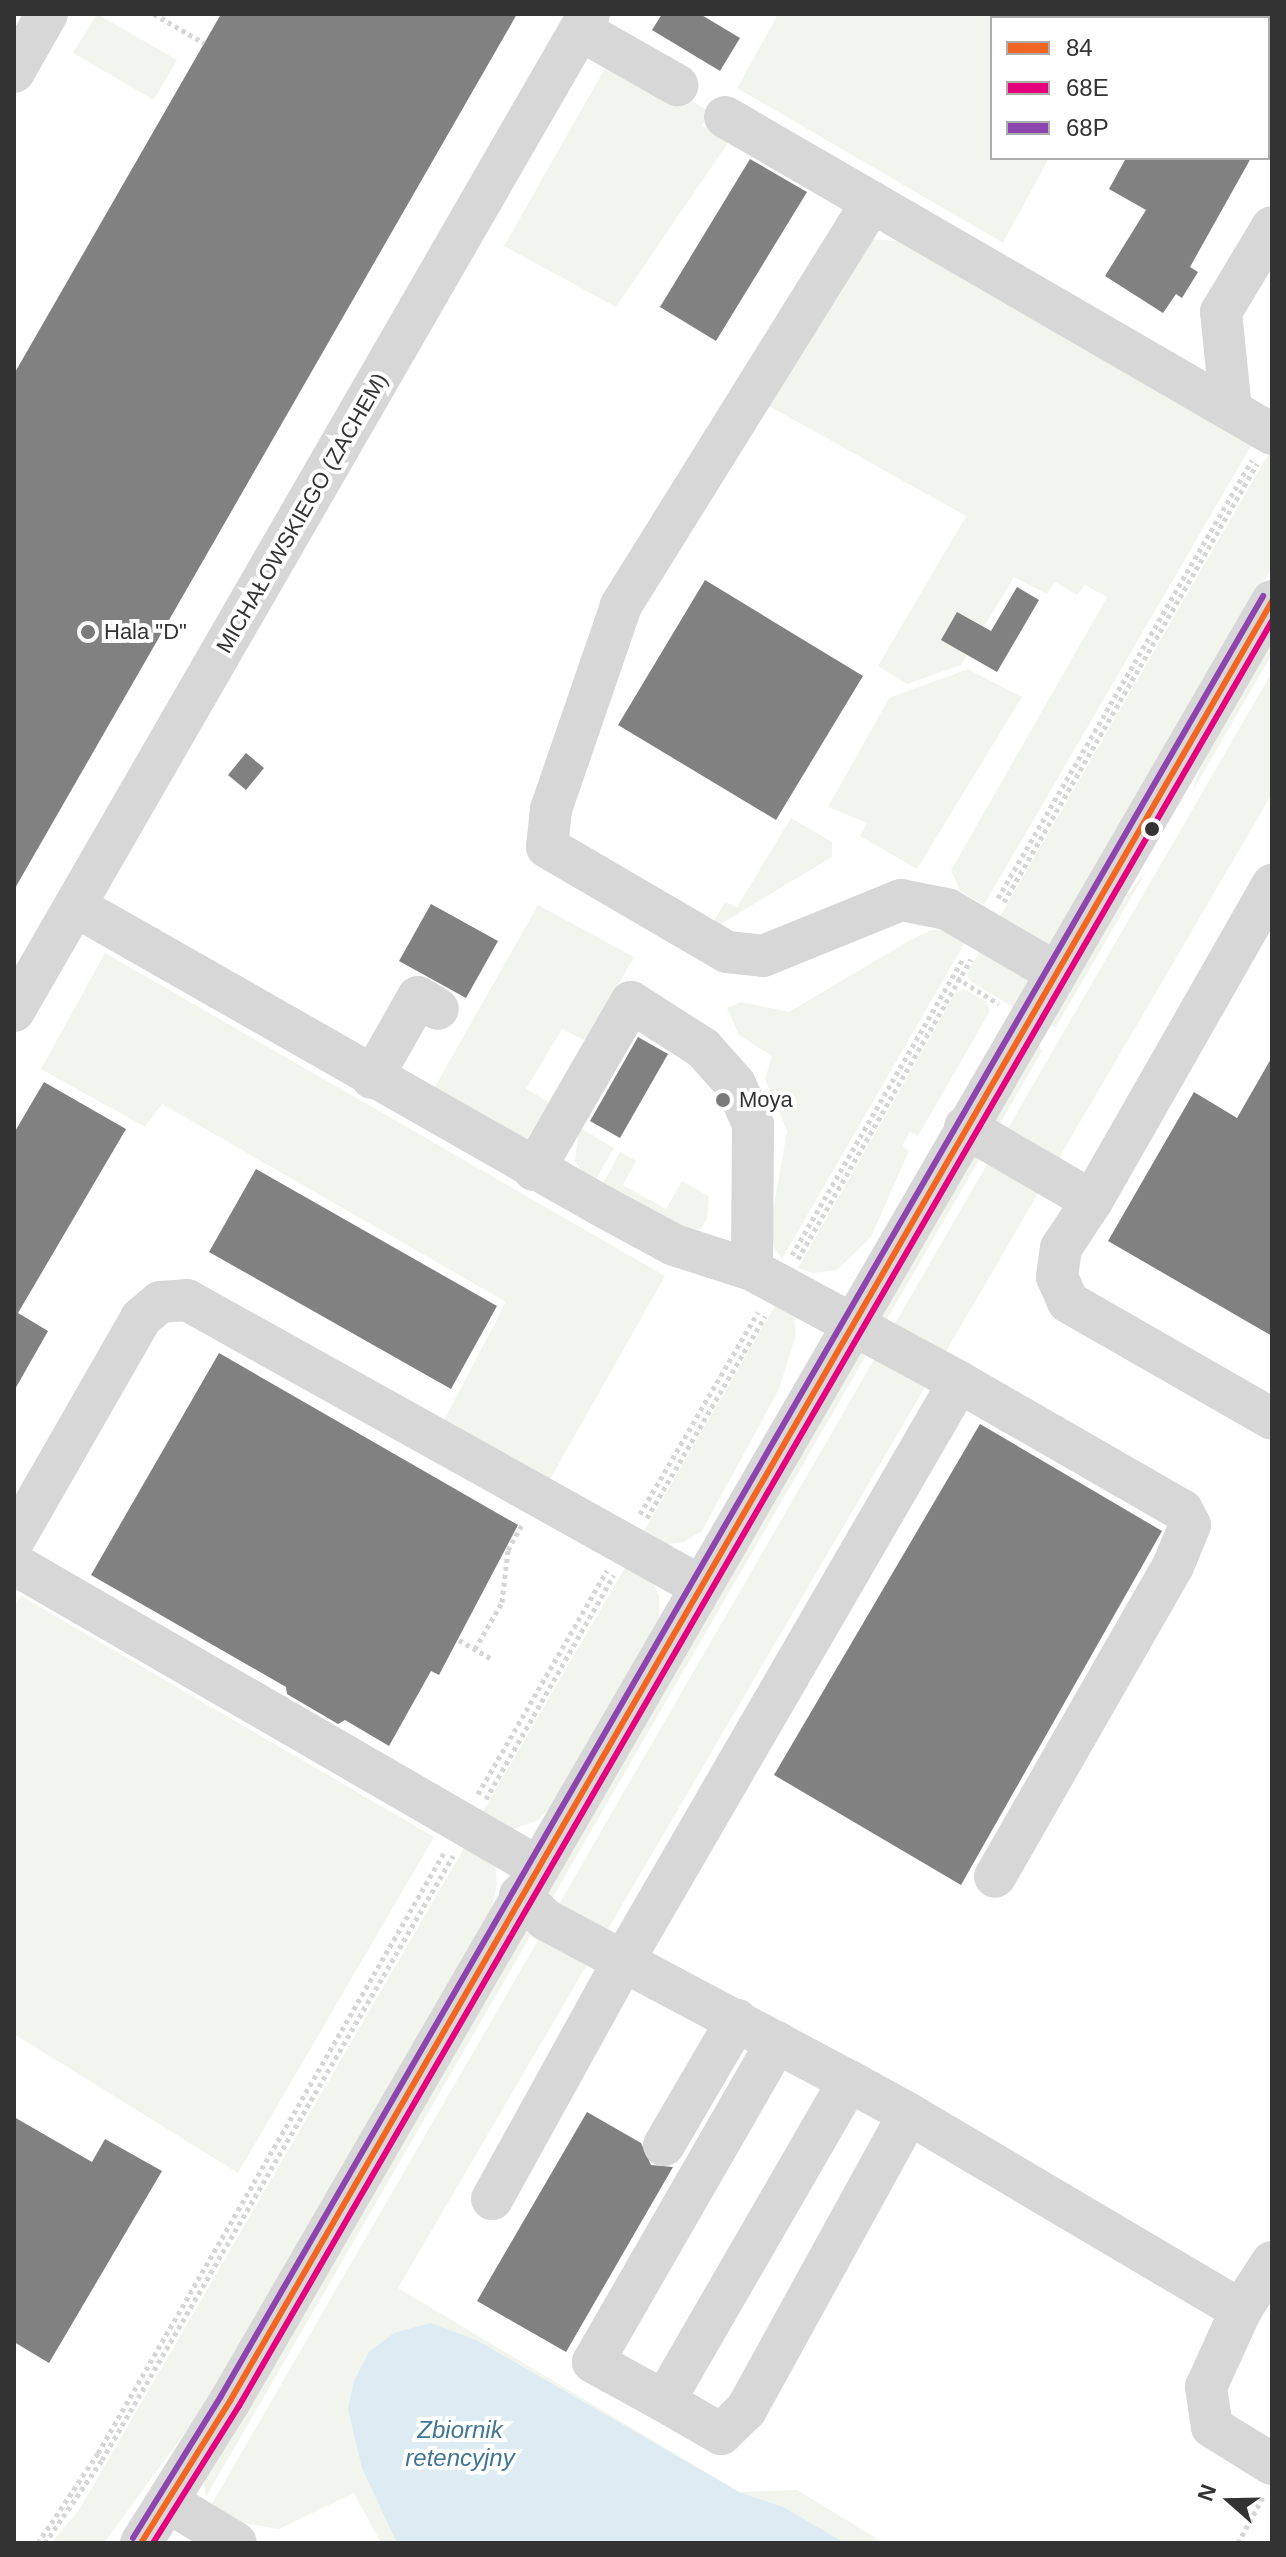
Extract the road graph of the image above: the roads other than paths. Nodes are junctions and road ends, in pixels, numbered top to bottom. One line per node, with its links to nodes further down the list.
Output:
1 (47, 14): 3 (street)
2 (584, 22): 4 (street); 13 (street, MICHAŁOWSKIEGO (ZACHEM))
3 (14, 72)
4 (677, 85)
5 (725, 117): 6 (street)
6 (872, 202): 8 (street); 14 (street)
7 (1272, 227): 8 (street)
8 (1231, 410): 9 (street)
9 (1267, 441)
10 (1272, 601): 11 (street)
11 (1257, 662): 14 (street)
12 (1272, 885): 20 (street)
13 (75, 906): 16 (street, MICHAŁOWSKIEGO (ZACHEM)); 17 (street)
14 (1055, 972): 18 (street)
15 (438, 1009): 17 (street)
16 (14, 1011)
17 (372, 1078): 19 (street)
18 (965, 1127): 20 (street); 22 (street)
19 (534, 1170): 21 (street); 21 (street)
20 (1092, 1201): 24 (street)
21 (770, 1280): 22 (street)
22 (853, 1324): 23 (street); 27 (street)
23 (959, 1382): 28 (street); 30 (street)
24 (1272, 1419)
25 (14, 1540): 27 (street)
26 (14, 1564): 29 (street)
27 (700, 1586): 29 (street)
28 (995, 1877)
29 (528, 1881): 30 (street); 41 (street)
30 (624, 1960): 31 (street); 36 (street)
31 (737, 2020): 32 (street); 35 (street)
32 (777, 2042): 33 (street); 39 (street)
33 (849, 2081): 34 (street); 39 (street)
34 (909, 2114): 38 (street); 39 (street)
35 (664, 2145)
36 (492, 2199)
37 (1272, 2262): 38 (street)
38 (1241, 2310): 40 (street)
39 (664, 2401)
40 (1270, 2476)
41 (168, 2502): 42 (street); 43 (street)
42 (141, 2543)
43 (236, 2543)

